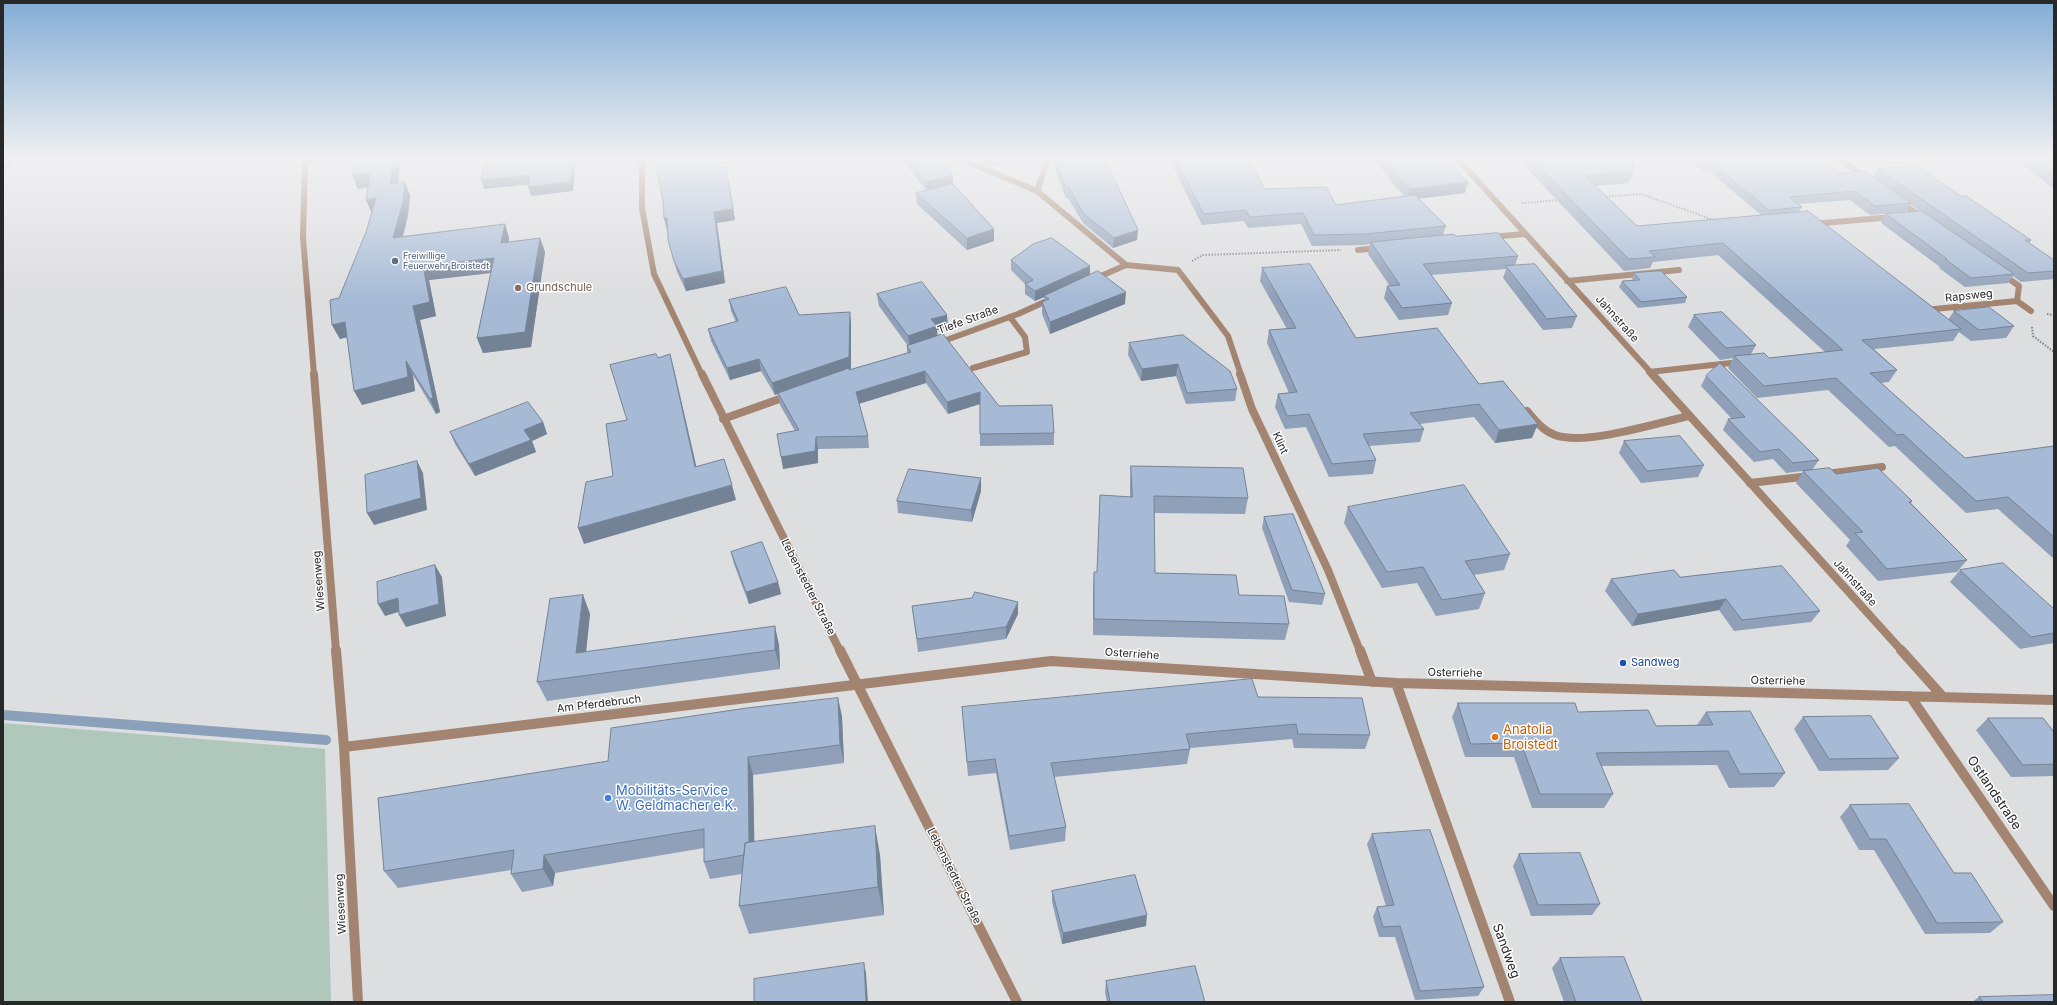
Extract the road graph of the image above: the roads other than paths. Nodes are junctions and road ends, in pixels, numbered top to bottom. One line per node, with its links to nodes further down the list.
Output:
1 (304, 206): 41 (street, Wiesenweg)
2 (642, 206): 32 (street, Lebenstedter Straße)
3 (1055, 206): 15 (street)
4 (1500, 206): 11 (street, Jahnstraße)
5 (1905, 206): 7 (street)
6 (1910, 215): 7 (street)
7 (1918, 215): 10 (street)
8 (1902, 216): 9 (street)
9 (1823, 223)
10 (1931, 224)
11 (1525, 234): 12 (street); 19 (street, Jahnstraße)
12 (1486, 238)
13 (1382, 248): 14 (street)
14 (1358, 250)
15 (1126, 265): 18 (street); 35 (street, Klint)
16 (1994, 268): 21 (street, Rapsweg)
17 (1679, 270): 19 (street, Jahnstraße)
18 (1090, 281)
19 (1567, 281): 28 (street, Jahnstraße)
20 (1061, 294): 24 (street, Tiefe Straße)
21 (2017, 301): 22 (street, Rapsweg); 23 (street)
22 (1922, 310)
23 (2031, 311)
24 (1010, 317): 25 (street, Tiefe Straße); 27 (street)
25 (929, 346)
26 (1747, 361): 28 (street)
27 (973, 368)
28 (1649, 372): 31 (street, Jahnstraße)
29 (796, 393): 32 (street)
30 (1527, 412): 31 (street)
31 (1689, 416): 34 (street, Jahnstraße)
32 (723, 419): 37 (street, Lebenstedter Straße)
33 (1882, 467): 34 (street)
34 (1750, 483): 39 (street, Jahnstraße)
35 (1372, 682): 36 (street, Osterriehe); 37 (street, Osterriehe)
36 (1396, 683): 38 (street, Osterriehe); 45 (street, Sandweg)
37 (856, 684): 41 (street, Am Pferdebruch); 44 (street, Lebenstedter Straße)
38 (1910, 696): 39 (street, Osterriehe); 42 (street, Ostlandstraße)
39 (1943, 697): 40 (street, Osterriehe)
40 (2054, 700)
41 (344, 747): 43 (street, Wiesenweg)
42 (2054, 906)
43 (358, 1002)
44 (1017, 1002)
45 (1510, 1002)

